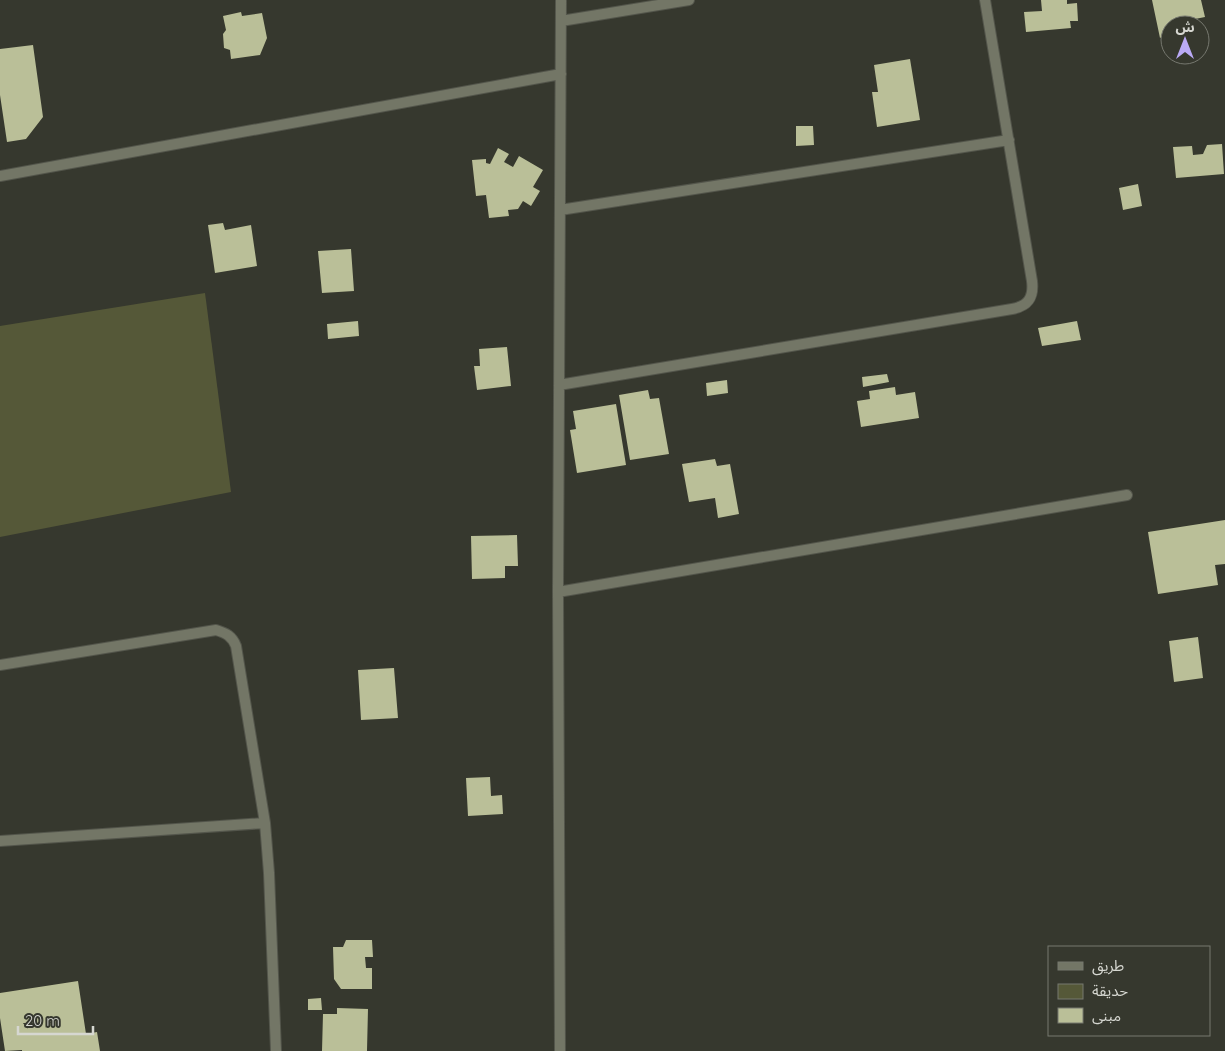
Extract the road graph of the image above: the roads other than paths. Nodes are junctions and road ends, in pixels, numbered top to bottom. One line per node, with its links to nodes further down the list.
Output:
1 (561, 0): 4 (street)
2 (689, 0): 4 (street)
3 (985, 0): 6 (street)
4 (561, 21): 5 (street)
5 (561, 74): 7 (street); 8 (street)
6 (1009, 140): 8 (street); 9 (street)
7 (0, 176)
8 (560, 210): 9 (street)
9 (559, 385): 11 (street)
10 (1127, 495): 11 (street)
11 (558, 592): 16 (street)
12 (0, 665): 13 (street)
13 (265, 823): 14 (street); 15 (street)
14 (0, 841)
15 (276, 1051)
16 (560, 1051)

